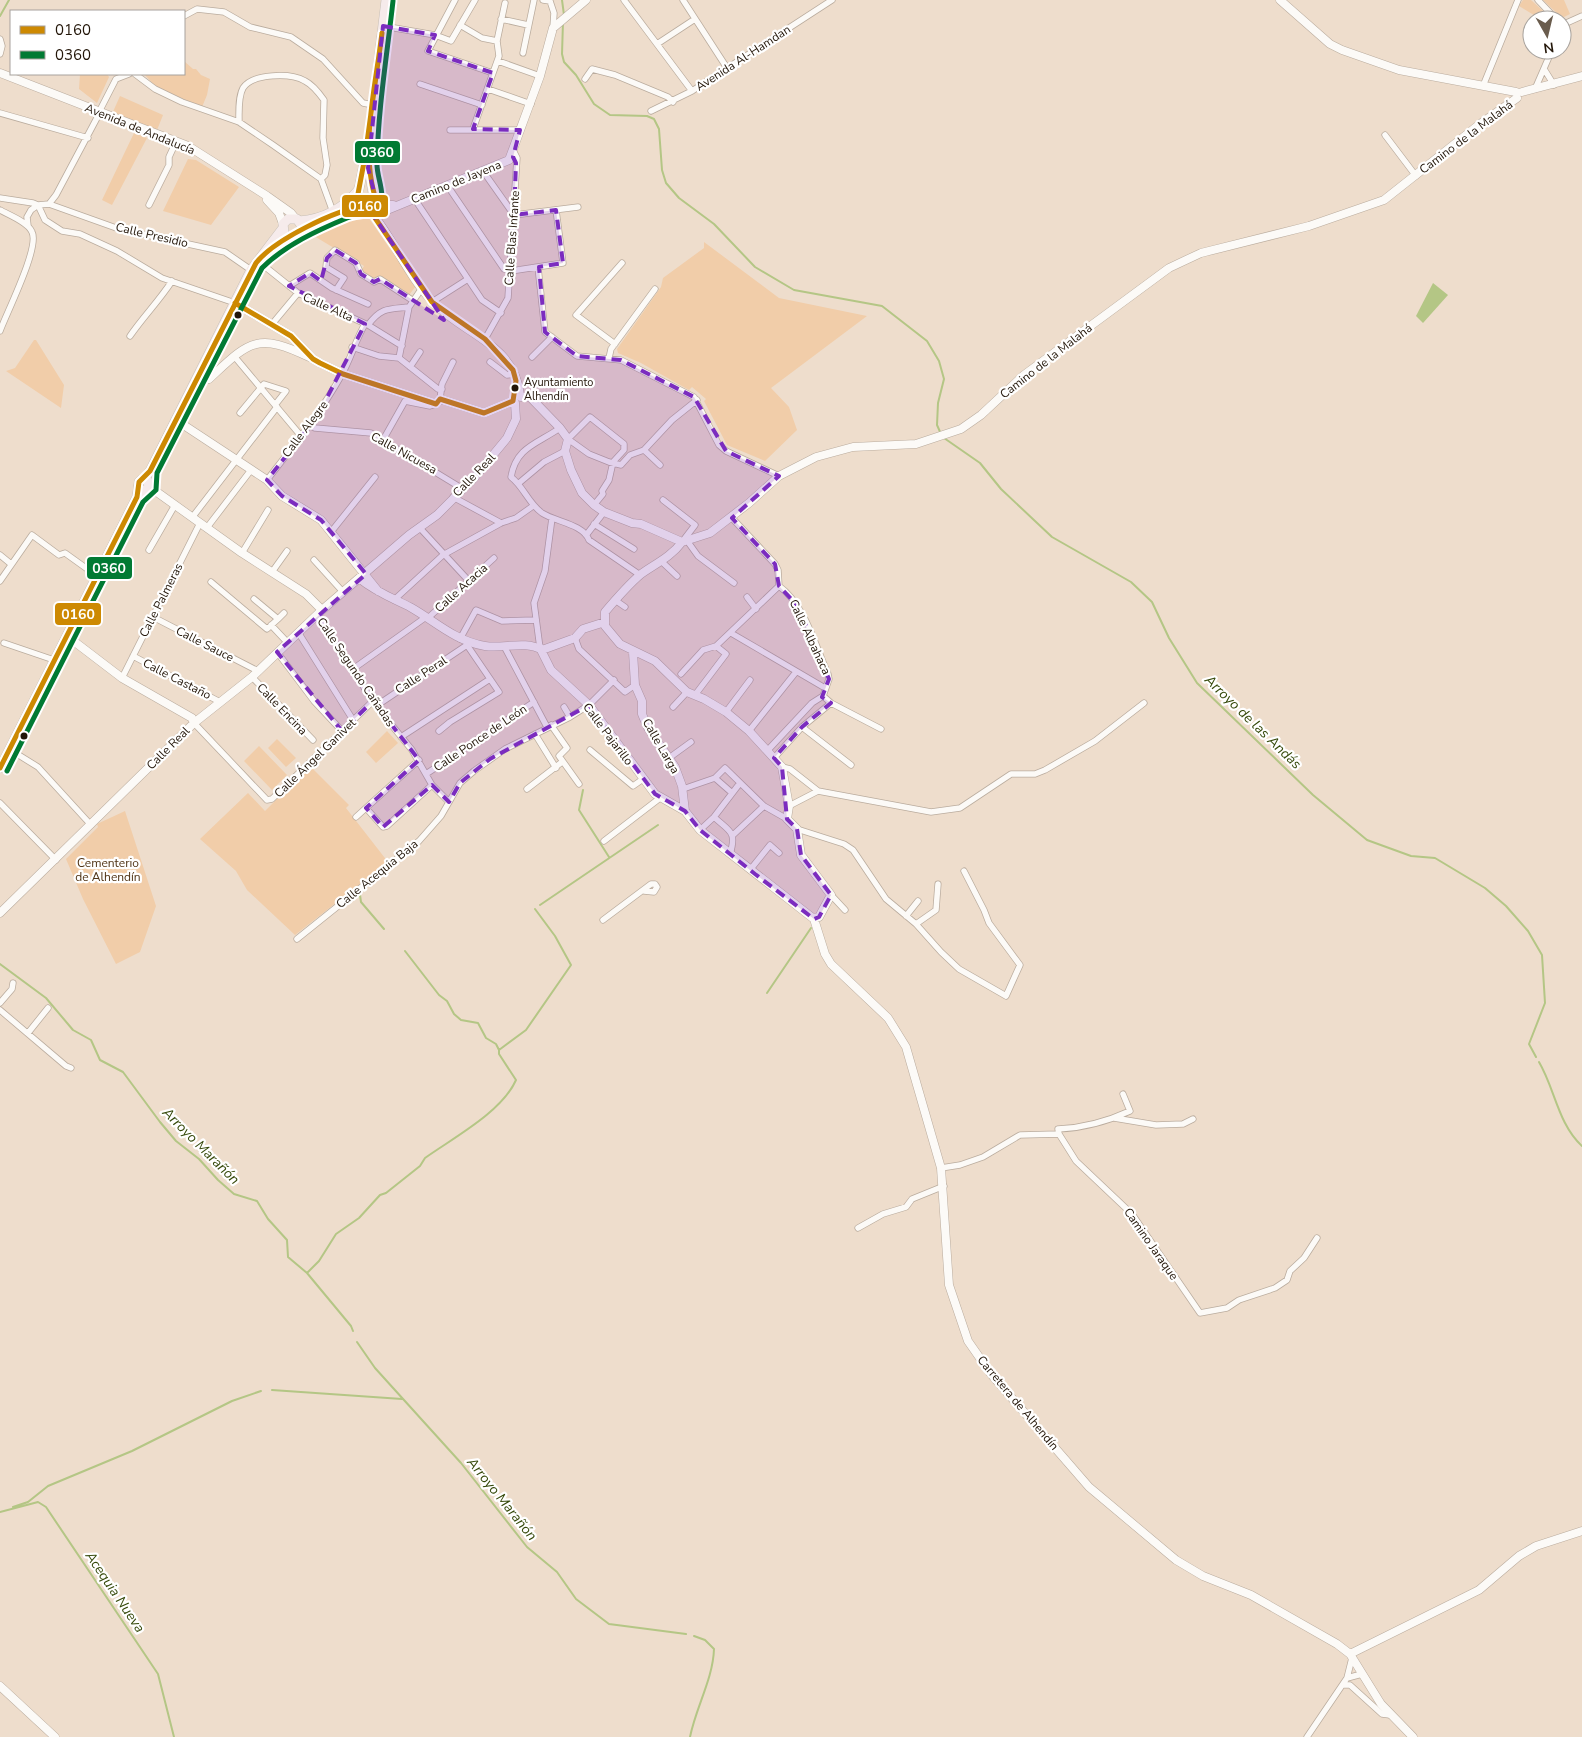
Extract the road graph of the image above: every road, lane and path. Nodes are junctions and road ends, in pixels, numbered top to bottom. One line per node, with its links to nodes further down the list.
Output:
1 (386, 0): 21 (main road)
2 (455, 0): 22 (street)
3 (475, 0): 19 (street)
4 (534, 0): 20 (street)
5 (543, 0): 18 (street)
6 (586, 0): 18 (street)
7 (624, 0): 25 (street)
8 (683, 0): 17 (street)
9 (1280, 0): 42 (street)
10 (1518, 0): 42 (street)
11 (1538, 0): 14 (street)
12 (830, 1): 30 (street, Avenida Al-Hamdan)
13 (505, 3): 16 (street)
14 (1548, 10)
15 (185, 16): 49 (street)
16 (501, 19): 20 (street); 24 (street)
17 (695, 19): 25 (street); 30 (street)
18 (556, 22): 36 (street, Calle Blas Infante)
19 (460, 25): 22 (street); 24 (street)
20 (528, 25): 26 (street)
21 (383, 26): 22 (street); 49 (main road)
22 (435, 34): 33 (street)
23 (0, 39): 27 (street)
24 (496, 41): 29 (street)
25 (657, 44): 45 (street)
26 (523, 53)
27 (0, 54)
28 (1548, 60): 31 (street)
29 (498, 61): 33 (street); 36 (street)
30 (727, 68): 45 (street, Avenida Al-Hamdan)
31 (1544, 69): 41 (street); 44 (street)
32 (0, 73): 53 (street, Avenida de Andalucía)
33 (493, 73): 43 (street)
34 (126, 75): 53 (street)
35 (137, 75): 54 (street)
36 (540, 76): 48 (street, Calle Blas Infante)
37 (1582, 76): 41 (street, Camino de la Malahá)
38 (585, 78): 47 (street)
39 (0, 80): 53 (street, Avenida de Andalucía)
40 (420, 84): 50 (street)
41 (1554, 85): 44 (street, Camino de la Malahá)
42 (1483, 86): 46 (street)
43 (488, 89): 48 (street); 50 (street)
44 (1535, 90): 46 (street, Camino de la Malahá)
45 (692, 91): 47 (street, Avenida Al-Hamdan)
46 (1518, 94): 64 (street, Camino de la Malahá)
47 (672, 102): 51 (street, Avenida Al-Hamdan)
48 (530, 104): 57 (street, Calle Blas Infante)
49 (373, 105): 58 (main road)
50 (482, 105): 55 (street)
51 (651, 111)
52 (0, 114): 60 (street)
53 (99, 114): 60 (street); 61 (street, Avenida de Andalucía); 85 (street, Avenida de Andalucía)
54 (239, 122): 65 (street); 65 (street)
55 (473, 129): 56 (street); 57 (street)
56 (450, 130)
57 (520, 130): 62 (street, Calle Blas Infante)
58 (370, 132): 67 (main road); 68 (main road)
59 (1385, 135): 64 (street, Camino de la Malahá)
60 (88, 138): 73 (street)
61 (175, 144): 75 (street); 88 (street, Avenida de Andalucía)
62 (514, 156): 63 (street, Camino de Jayena); 83 (street, Calle Blas Infante)
63 (483, 171): 66 (street, Camino de Jayena); 83 (street)
64 (1416, 176): 151 (street, Camino de la Malahá)
65 (321, 180): 82 (street)
66 (446, 185): 70 (street, Camino de Jayena); 95 (street)
67 (371, 188): 68 (main road); 71 (main road)
68 (357, 192): 78 (main road); 82 (main road)
69 (0, 198): 72 (street)
70 (414, 198): 76 (street, Camino de Jayena); 96 (street)
71 (374, 199): 76 (street, Camino de Jayena); 78 (main road)
72 (25, 201): 74 (street); 80 (street)
73 (49, 204): 74 (street); 94 (street, Calle Presidio)
74 (38, 205): 80 (street); 97 (street)
75 (149, 205)
76 (398, 205): 78 (street, Camino de Jayena)
77 (578, 207): 81 (street)
78 (366, 208): 89 (main road); 99 (street)
79 (0, 210): 86 (street)
80 (31, 210): 84 (street)
81 (556, 210): 83 (street); 93 (street)
82 (333, 212): 85 (main road)
83 (514, 215): 95 (street, Calle Blas Infante)
84 (27, 217): 86 (street); 87 (street)
85 (297, 219): 88 (main road); 89 (main road)
86 (19, 221): 87 (street)
87 (28, 226): 111 (street)
88 (283, 226): 89 (main road); 90 (main road)
89 (296, 234): 90 (main road)
90 (267, 251): 91 (main road)
91 (258, 261): 94 (main road); 98 (street, Calle Alta)
92 (622, 263): 115 (street)
93 (538, 267): 95 (street); 113 (street)
94 (251, 270): 104 (main road)
95 (511, 271): 108 (street, Calle Blas Infante)
96 (468, 279): 105 (street); 108 (street)
97 (172, 282): 104 (street); 112 (street)
98 (289, 286): 101 (street); 102 (street, Calle Alta)
99 (422, 288): 103 (street); 105 (street)
100 (655, 289): 115 (street)
101 (336, 290): 103 (street); 106 (street)
102 (298, 293): 109 (street); 110 (street, Calle Alta)
103 (412, 300): 107 (street)
104 (232, 301): 109 (street); 128 (main road)
105 (432, 302): 114 (street)
106 (368, 304)
107 (409, 307): 110 (street); 116 (street)
108 (500, 313): 114 (street, Calle Blas Infante)
109 (273, 323): 123 (street)
110 (366, 324): 116 (street, Calle Alta); 117 (street, Calle Alegre)
111 (0, 331)
112 (130, 336)
113 (552, 337): 120 (street); 122 (street)
114 (485, 339): 129 (street)
115 (615, 344): 122 (street)
116 (402, 346): 121 (street)
117 (352, 347): 121 (street); 127 (street, Calle Alegre)
118 (420, 352): 126 (street)
119 (234, 356): 123 (street); 128 (street); 130 (street)
120 (532, 357)
121 (399, 358): 126 (street)
122 (609, 358): 133 (street)
123 (313, 359): 127 (street)
124 (453, 362): 131 (street)
125 (490, 362): 129 (street)
126 (410, 367): 131 (street)
127 (343, 374): 134 (street); 138 (street, Calle Alegre)
128 (198, 377): 137 (main road)
129 (515, 377): 132 (street)
130 (261, 388): 135 (street); 135 (street); 136 (street)
131 (442, 388): 134 (street)
132 (516, 398): 134 (street); 139 (street); 156 (street, Calle Real)
133 (696, 400): 144 (street); 151 (street)
134 (438, 402): 142 (street)
135 (276, 406): 140 (street); 147 (street)
136 (240, 413)
137 (176, 420): 147 (street); 155 (main road)
138 (311, 426): 140 (street, Calle Alegre); 142 (street, Calle Nicuesa)
139 (560, 428): 141 (street); 154 (street)
140 (301, 436): 153 (street, Calle Alegre)
141 (568, 439): 143 (street); 145 (street); 148 (street)
142 (383, 440): 156 (street, Calle Nicuesa)
143 (624, 447): 146 (street); 148 (street)
144 (644, 450): 146 (street); 149 (street)
145 (565, 451): 154 (street); 160 (street)
146 (630, 454): 148 (street)
147 (237, 460): 150 (street); 164 (street)
148 (613, 462): 160 (street)
149 (660, 465)
150 (251, 470): 153 (street); 170 (street)
151 (780, 476): 166 (street, Camino de la Malahá)
152 (375, 477): 172 (street)
153 (267, 480): 172 (street)
154 (519, 483): 161 (street)
155 (145, 488): 159 (street); 187 (main road)
156 (463, 488): 157 (street, Calle Real)
157 (453, 497): 168 (street); 171 (street, Calle Real)
158 (663, 500): 174 (street)
159 (175, 505): 167 (street); 176 (street)
160 (594, 505): 163 (street)
161 (533, 506): 165 (street); 168 (street)
162 (268, 510): 178 (street)
163 (604, 512): 169 (street); 174 (street)
164 (194, 515)
165 (552, 518): 173 (street); 207 (street)
166 (732, 518): 174 (street, Camino de la Malahá); 194 (street, Calle Albahaca)
167 (200, 523): 178 (street); 204 (street, Calle Palmeras)
168 (501, 523): 180 (street)
169 (594, 524): 173 (street); 175 (street)
170 (209, 525)
171 (419, 527): 180 (street); 188 (street, Calle Real)
172 (331, 532): 188 (street)
173 (587, 534): 186 (street)
174 (685, 542): 183 (street, Camino de la Malahá); 193 (street)
175 (634, 549)
176 (149, 550)
177 (287, 550): 185 (street)
178 (242, 553): 185 (street)
179 (0, 555): 184 (street)
180 (443, 555): 190 (street); 198 (street)
181 (494, 558): 190 (street, Calle Acacia)
182 (314, 560): 195 (street)
183 (661, 561): 186 (street, Camino de la Malahá); 189 (street)
184 (11, 564): 187 (street); 191 (street)
185 (272, 572): 202 (street)
186 (640, 575): 199 (street, Camino de la Malahá)
187 (97, 576): 212 (main road)
188 (363, 576): 195 (street, Calle Real); 198 (street)
189 (677, 576)
190 (468, 580): 205 (street, Calle Acacia)
191 (0, 581)
192 (211, 582): 209 (street)
193 (734, 583)
194 (779, 586): 201 (street); 233 (street, Calle Albahaca)
195 (343, 592): 202 (street, Calle Real)
196 (747, 597): 201 (street)
197 (254, 599): 206 (street)
198 (394, 600): 205 (street)
199 (615, 600): 200 (street); 208 (street, Camino de la Malahá)
200 (625, 608)
201 (756, 609): 211 (street)
202 (319, 612): 210 (street, Calle Real); 224 (street, Calle Segundo Cañadas)
203 (284, 613): 206 (street)
204 (153, 617): 222 (street, Calle Palmeras); 226 (street, Calle Sauce)
205 (427, 617): 215 (street); 224 (street, Calle Acacia)
206 (278, 619): 209 (street)
207 (535, 620): 215 (street); 219 (street)
208 (605, 622): 213 (street); 221 (street)
209 (271, 625): 214 (street)
210 (298, 632): 214 (street, Calle Real); 246 (street)
211 (731, 633): 217 (street); 225 (street)
212 (67, 636): 223 (main road); 228 (street)
213 (572, 639): 219 (street); 230 (street)
214 (287, 642): 220 (street, Calle Real)
215 (465, 642): 218 (street); 229 (street); 238 (street, Calle Peral)
216 (4, 643): 223 (street)
217 (716, 646): 227 (street); 234 (street)
218 (505, 648): 219 (street); 237 (street)
219 (540, 648): 241 (street, Calle Pajarillo)
220 (277, 652): 226 (street, Calle Real); 251 (street)
221 (633, 652): 232 (street, Calle Larga); 234 (street)
222 (133, 656): 228 (street, Calle Palmeras); 236 (street, Calle Castaño)
223 (54, 660): 258 (main road)
224 (353, 669): 238 (street, Calle Segundo Cañadas)
225 (796, 672): 233 (street); 253 (street)
226 (255, 674): 236 (street, Calle Real); 256 (street, Calle Encina)
227 (680, 674)
228 (122, 678): 247 (street)
229 (490, 679): 252 (street); 255 (street)
230 (614, 680): 232 (street); 241 (street, Calle Acequia Baja)
231 (750, 680): 244 (street)
232 (635, 685): 261 (street, Calle Larga)
233 (825, 688): 235 (street, Calle Albahaca)
234 (691, 693): 242 (street); 244 (street)
235 (823, 696): 239 (street); 260 (street)
236 (220, 702): 247 (street, Calle Real)
237 (534, 702): 248 (street); 269 (street, Calle Ponce de León)
238 (374, 703): 246 (street, Calle Ángel Ganivet); 255 (street, Calle Segundo Cañadas)
239 (831, 703): 249 (street); 250 (street)
240 (1144, 703): 277 (street)
241 (589, 705): 245 (street, Calle Acequia Baja); 271 (street, Calle Pajarillo)
242 (673, 707)
243 (564, 708): 245 (street)
244 (726, 712): 253 (street)
245 (570, 717): 248 (street, Calle Acequia Baja)
246 (353, 720): 251 (street, Calle Ángel Ganivet)
247 (194, 722): 251 (street, Calle Ángel Ganivet); 289 (street, Calle Real)
248 (549, 726): 254 (street, Calle Acequia Baja); 264 (street)
249 (802, 727): 262 (street); 266 (street)
250 (881, 729)
251 (342, 731)
252 (440, 731)
253 (750, 731): 260 (street)
254 (535, 734): 268 (street); 280 (street, Calle Acequia Baja)
255 (401, 737): 263 (street, Calle Segundo Cañadas)
256 (313, 740)
257 (691, 742): 261 (street)
258 (9, 749): 265 (main road); 289 (street)
259 (590, 750): 271 (street)
260 (767, 750): 262 (street)
261 (670, 758): 276 (street, Calle Larga)
262 (774, 758): 267 (street)
263 (419, 760): 269 (street, Calle Segundo Cañadas); 284 (street)
264 (562, 762): 268 (street); 273 (street)
265 (1, 763)
266 (852, 765)
267 (782, 767): 277 (street); 283 (street)
268 (556, 768): 275 (street)
269 (426, 774): 274 (street, Calle Segundo Cañadas)
270 (714, 778): 272 (street); 276 (street); 278 (street)
271 (643, 779): 279 (street, Calle Pajarillo)
272 (740, 783): 278 (street); 282 (street)
273 (579, 784)
274 (432, 785): 280 (street, Calle Segundo Cañadas); 284 (street)
275 (527, 789)
276 (682, 789): 285 (street, Calle Larga)
277 (818, 791): 283 (street)
278 (731, 792): 287 (street)
279 (660, 798): 285 (street, Calle Pajarillo); 293 (street)
280 (449, 802): 309 (street, Calle Acequia Baja)
281 (0, 803): 296 (street)
282 (764, 806): 288 (street); 292 (street)
283 (789, 806): 288 (street)
284 (366, 808): 286 (street)
285 (685, 811): 291 (street)
286 (356, 817)
287 (714, 817): 291 (street); 292 (street)
288 (787, 819): 290 (street)
289 (91, 825): 296 (street, Calle Real)
290 (797, 829): 301 (street); 305 (street)
291 (700, 830): 295 (street)
292 (733, 835): 295 (street)
293 (604, 841)
294 (779, 853): 297 (street)
295 (730, 854): 297 (street)
296 (56, 860): 304 (street, Calle Real)
297 (750, 870): 306 (street)
298 (964, 871): 308 (street)
299 (938, 884): 308 (street)
300 (644, 891): 307 (street)
301 (831, 895): 303 (street); 306 (street)
302 (918, 901): 305 (street)
303 (845, 910)
304 (0, 913)
305 (906, 916): 308 (street)
306 (814, 919): 320 (street, Carretera de Alhendín)
307 (603, 920)
308 (916, 924)
309 (296, 939)
310 (13, 983): 311 (street)
311 (0, 1003)
312 (48, 1008): 314 (street)
313 (0, 1010): 314 (street)
314 (28, 1033): 315 (street)
315 (71, 1068)
316 (1123, 1094): 317 (street)
317 (1114, 1118): 318 (street); 319 (street)
318 (1193, 1119)
319 (1059, 1134): 320 (street); 323 (street, Camino Jaraque)
320 (941, 1168): 321 (street, Carretera de Alhendín)
321 (944, 1186): 322 (street); 325 (street, Carretera de Alhendín)
322 (858, 1228)
323 (1317, 1238)
324 (1582, 1532): 325 (street)
325 (1351, 1656): 326 (street); 327 (street)
326 (1362, 1674): 327 (street); 331 (street)
327 (1349, 1678): 328 (street); 329 (street)
328 (1343, 1685): 329 (street); 333 (street)
329 (1350, 1685): 331 (street)
330 (0, 1686): 332 (street)
331 (1390, 1715): 334 (street)
332 (55, 1737)
333 (1307, 1737)
334 (1413, 1737)

